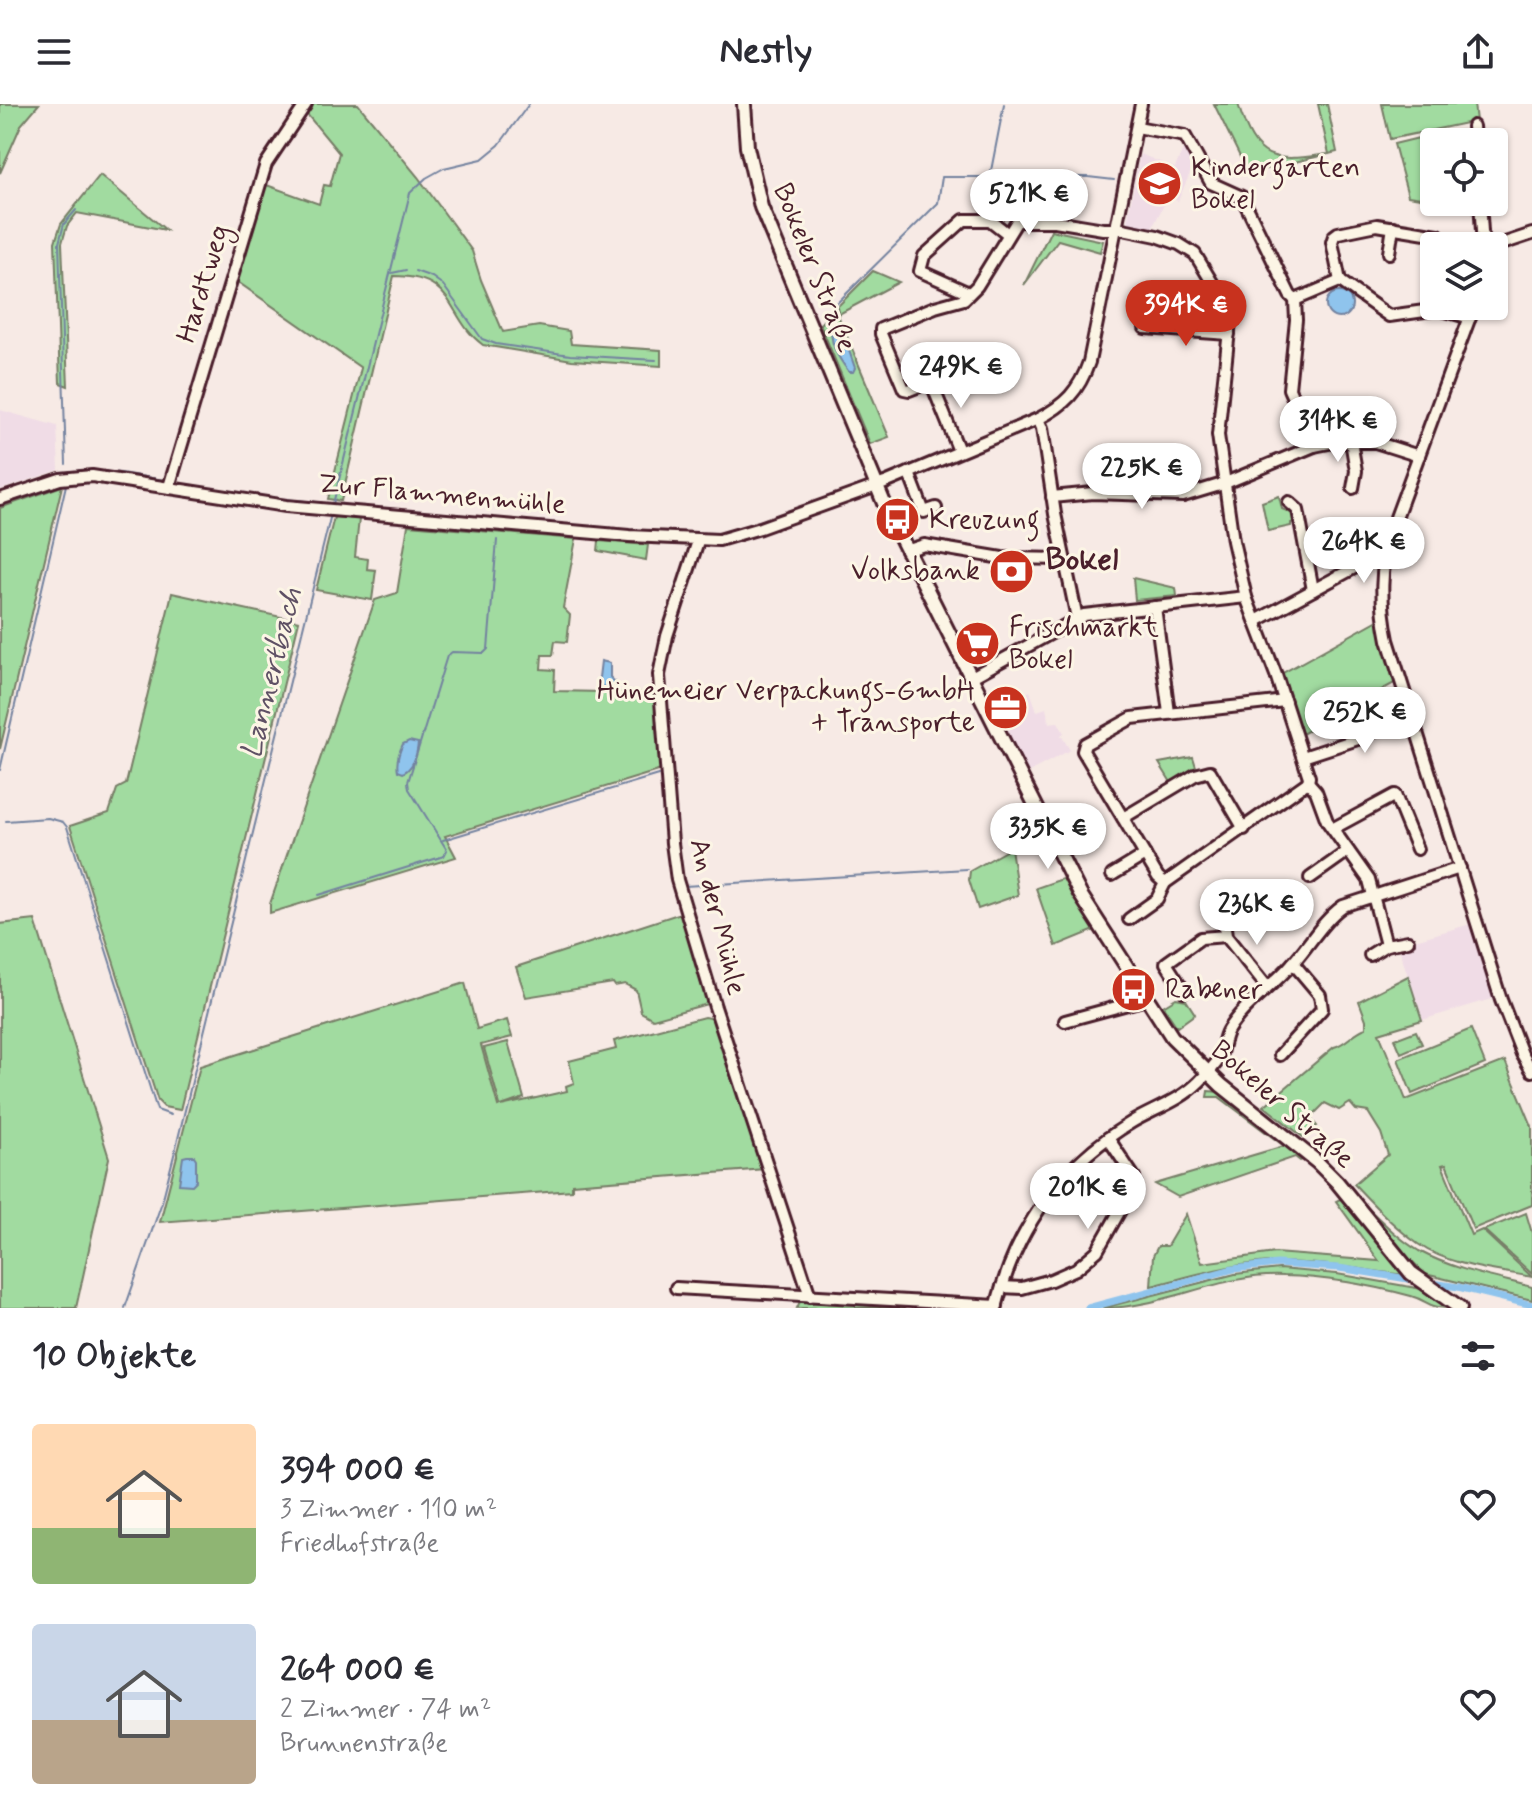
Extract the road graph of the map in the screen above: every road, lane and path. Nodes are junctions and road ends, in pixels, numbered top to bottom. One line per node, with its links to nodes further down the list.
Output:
1 (306, 104): 29 (street, Hardtweg)
2 (744, 104): 28 (main road, Bokeler Straße)
3 (1141, 104): 4 (street, Zur Flammenmühle)
4 (1137, 127): 6 (street, Zur Flammenmühle); 14 (street)
5 (1393, 227): 7 (street); 11 (street); 12 (street)
6 (1115, 229): 8 (street); 18 (street); 21 (street, Zur Flammenmühle)
7 (1421, 232)
8 (1008, 234): 13 (street); 13 (street)
9 (1532, 234): 10 (street)
10 (1508, 243)
11 (1389, 253)
12 (1340, 281): 14 (street); 15 (street)
13 (969, 293): 20 (street)
14 (1295, 300): 23 (street)
15 (1420, 310)
16 (1469, 320): 25 (street)
17 (1145, 328): 18 (street)
18 (1229, 334): 27 (street)
19 (997, 356): 20 (street)
20 (931, 382): 24 (street)
21 (1038, 419): 24 (street, Zur Flammenmühle); 31 (street)
22 (1351, 441): 23 (street); 25 (street); 30 (street)
23 (1314, 446): 27 (street)
24 (959, 451): 26 (street, Zur Flammenmühle)
25 (1419, 456): 38 (street)
26 (909, 473): 28 (street, Zur Flammenmühle); 34 (street)
27 (1223, 484): 31 (street); 40 (street)
28 (876, 486): 35 (street, Zur Flammenmühle); 36 (main road, Bokeler Straße)
29 (169, 487): 32 (street, Zur Flammenmühle); 35 (street, Zur Flammenmühle)
30 (1353, 488)
31 (1052, 497): 37 (street)
32 (0, 499)
33 (1289, 502): 39 (street)
34 (936, 508)
35 (698, 541): 78 (street, An der Mühle)
36 (906, 551): 37 (street); 44 (main road, Bokeler Straße)
37 (1064, 559): 42 (street)
38 (1383, 559): 39 (street); 47 (street)
39 (1313, 590): 43 (street)
40 (1246, 597): 41 (street); 43 (street)
41 (1155, 607): 42 (street); 46 (street)
42 (1077, 618): 44 (street)
43 (1256, 621): 45 (street)
44 (970, 678): 70 (main road, Bokeler Straße)
45 (1285, 701): 46 (street); 48 (street)
46 (1169, 713): 50 (street)
47 (1411, 713): 48 (street); 56 (street)
48 (1303, 757): 49 (street)
49 (1308, 782): 51 (street); 52 (street)
50 (1123, 818): 52 (street); 55 (street)
51 (1334, 828): 53 (street); 54 (street)
52 (1244, 829): 59 (street)
53 (1417, 849)
54 (1348, 851): 58 (street); 60 (street)
55 (1145, 855): 57 (street); 59 (street)
56 (1460, 868): 60 (street); 73 (street)
57 (1112, 875)
58 (1310, 878)
59 (1165, 883): 62 (street)
60 (1373, 895): 65 (street); 67 (street)
61 (1261, 915): 63 (street)
62 (1129, 919)
63 (1226, 936): 68 (street); 69 (street)
64 (1408, 941): 65 (street)
65 (1386, 945): 66 (street)
66 (1370, 955)
67 (1293, 963): 68 (street); 72 (street)
68 (1267, 987): 74 (street)
69 (1184, 991)
70 (1146, 999): 71 (street); 74 (main road, Bokeler Straße)
71 (1065, 1021)
72 (1280, 1055)
73 (1532, 1071)
74 (1207, 1072): 75 (street); 80 (main road, Bokeler Straße)
75 (1108, 1138): 76 (street); 76 (street)
76 (1002, 1287): 79 (street)
77 (676, 1288): 78 (street)
78 (810, 1296): 79 (street)
79 (997, 1307)
80 (1460, 1308)

